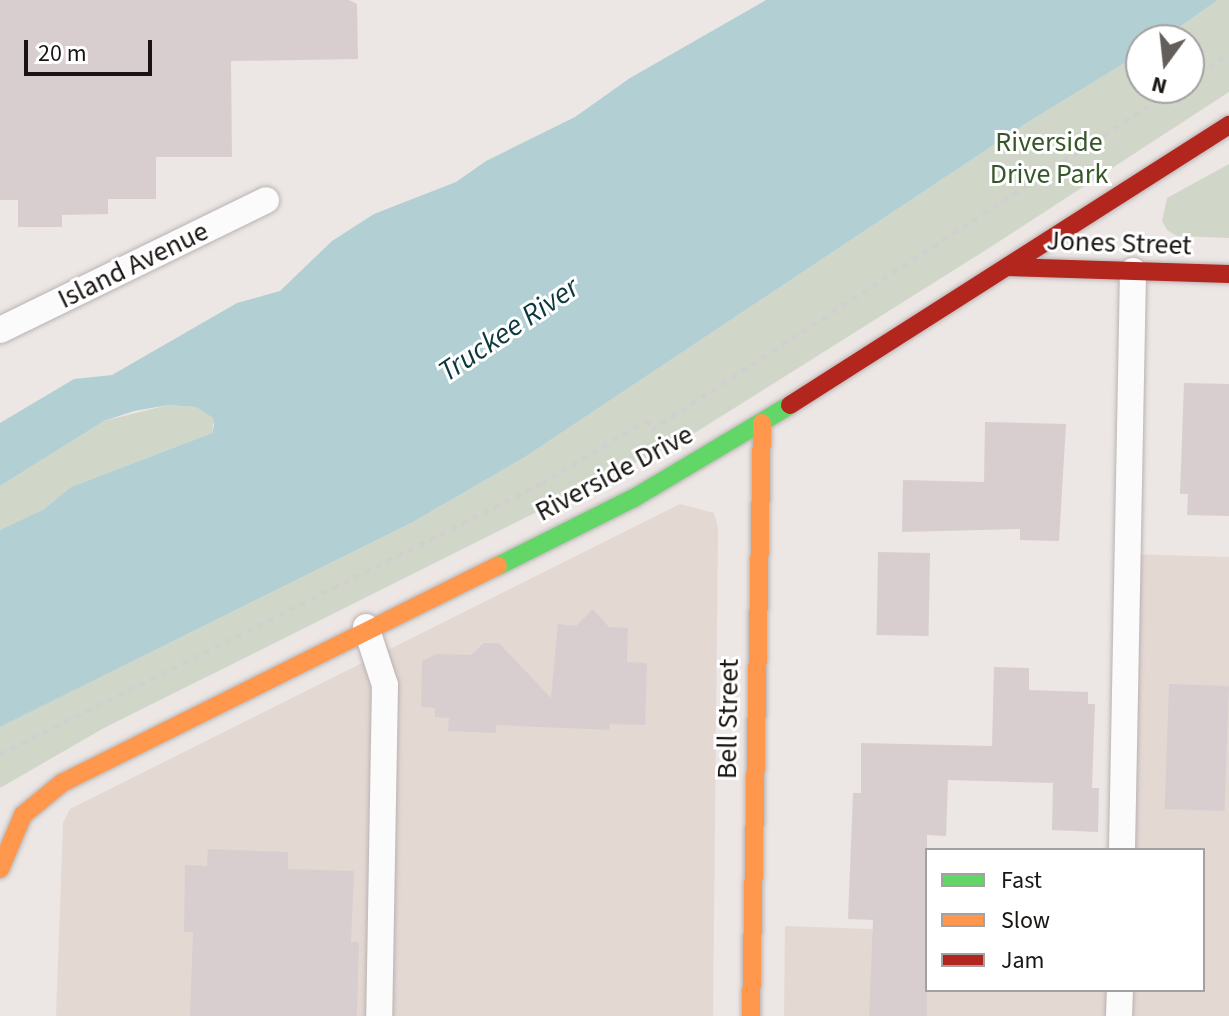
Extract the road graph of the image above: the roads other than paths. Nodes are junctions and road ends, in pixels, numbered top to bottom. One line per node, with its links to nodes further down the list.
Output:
1 (1229, 125): 3 (street, Riverside Drive)
2 (266, 200): 6 (lane, Island Avenue)
3 (1007, 267): 4 (street, Jones Street); 7 (street, Riverside Drive)
4 (1133, 271): 5 (street, Jones Street); 9 (lane)
5 (1229, 274)
6 (0, 330)
7 (762, 423): 8 (street, Riverside Drive); 13 (street, Bell Street)
8 (366, 627): 10 (street, Riverside Drive); 12 (lane)
9 (1122, 848)
10 (0, 869)
11 (1120, 992): 14 (lane)
12 (379, 1016)
13 (751, 1016)
14 (1119, 1016)

